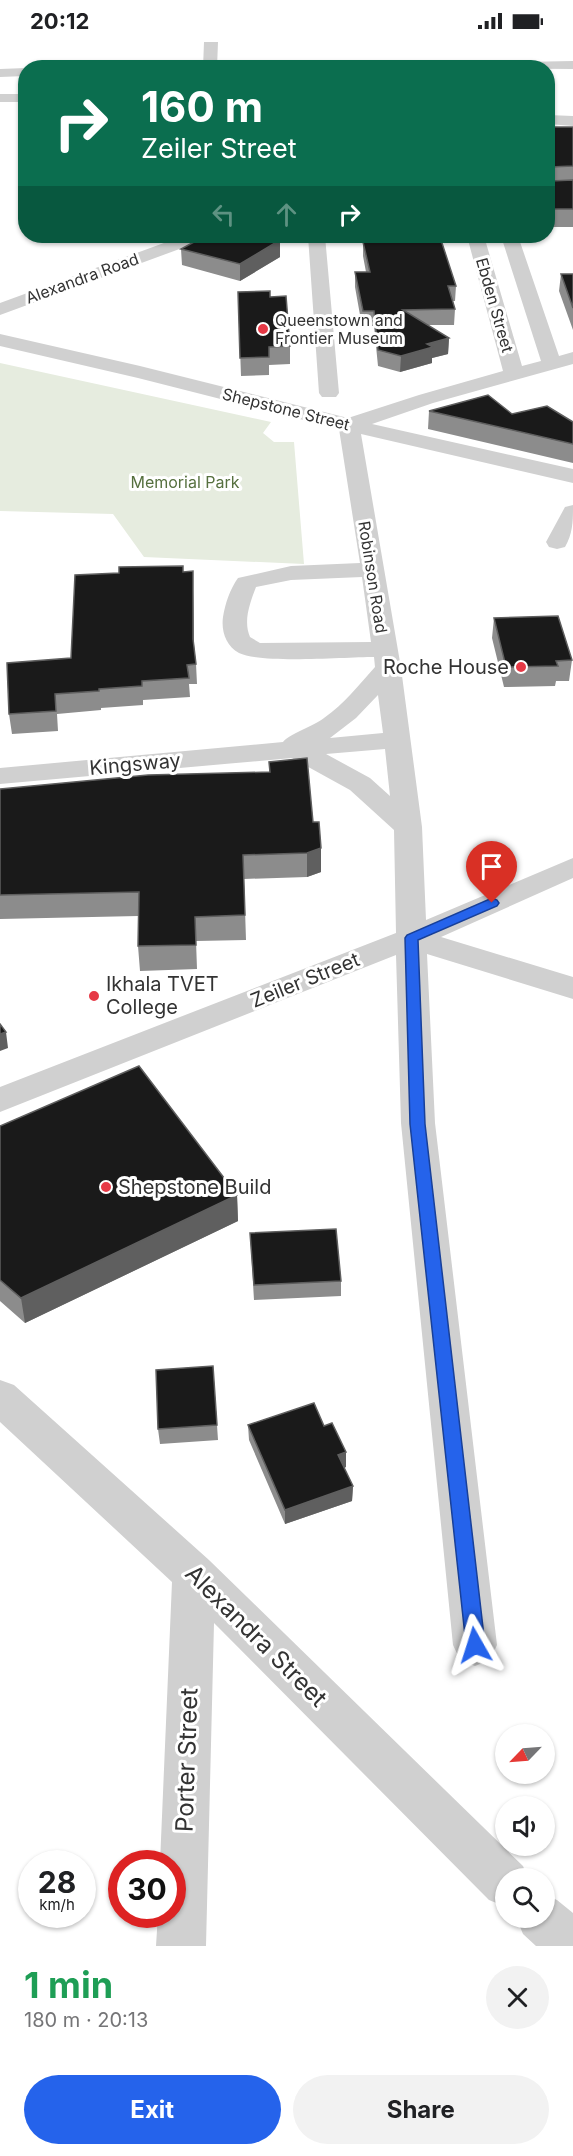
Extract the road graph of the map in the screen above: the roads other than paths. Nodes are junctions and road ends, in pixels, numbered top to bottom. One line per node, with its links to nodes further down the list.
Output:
1 (211, 42): 4 (street)
2 (423, 50): 5 (street)
3 (448, 50): 6 (street)
4 (210, 60)
5 (426, 60)
6 (451, 60)
7 (555, 65): 8 (street)
8 (573, 65)
9 (0, 72): 10 (street)
10 (18, 72)
11 (0, 98): 12 (street)
12 (18, 98)
13 (573, 121): 14 (street)
14 (556, 129)
15 (179, 243): 19 (street, Alexandra Road)
16 (317, 243): 23 (street)
17 (477, 243): 22 (street, Ebden Street)
18 (512, 243): 21 (street, Ebden Street)
19 (0, 309)
20 (0, 340): 24 (street, Shepstone Street)
21 (563, 360): 22 (street)
22 (514, 374): 24 (street)
23 (329, 393)
24 (349, 425): 25 (street, Shepstone Street); 28 (street, Robinson Road)
25 (573, 476)
26 (573, 512): 27 (street)
27 (557, 542)
28 (372, 570): 29 (street, Robinson Road); 29 (street)
29 (386, 658): 30 (street, Robinson Road); 32 (street, Kingsway)
30 (397, 740): 31 (street, Kingsway); 34 (street, Robinson Road)
31 (300, 751): 32 (street, Kingsway); 34 (street)
32 (269, 753): 33 (street, Kingsway)
33 (0, 776)
34 (408, 826): 36 (street, Robinson Road)
35 (573, 867): 36 (street, Zeiler Street)
36 (411, 938): 37 (street); 38 (street, Zeiler Street); 41 (street, Robinson Road)
37 (573, 988)
38 (0, 1101)
39 (0, 1397): 40 (street, Alexandra Street)
40 (194, 1574): 42 (street, Alexandra Street); 45 (street, Porter Street)
41 (475, 1645)
42 (495, 1872)
43 (553, 1928): 44 (street)
44 (573, 1945)
45 (181, 1946)

